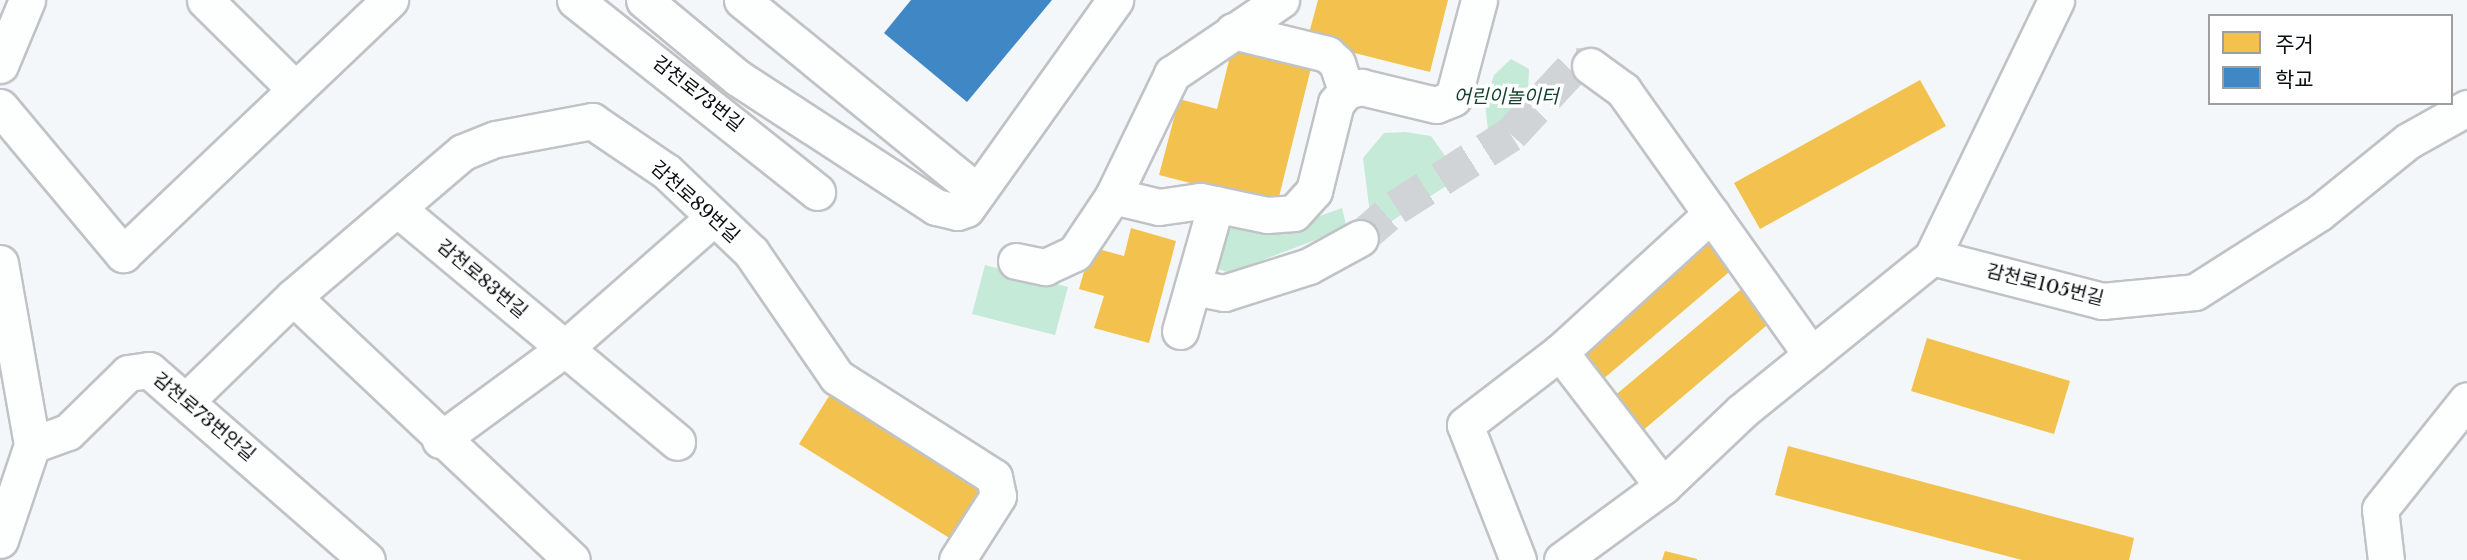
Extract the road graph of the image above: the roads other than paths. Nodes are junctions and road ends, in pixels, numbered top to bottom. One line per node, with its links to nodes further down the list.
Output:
1 (27, 0): 12 (street)
2 (205, 0): 14 (street)
3 (390, 0): 14 (street)
4 (575, 0): 18 (street, 감천로73번길)
5 (644, 0): 19 (street)
6 (742, 0): 19 (street)
7 (1115, 0): 19 (street)
8 (1281, 0): 11 (street)
9 (1479, 0): 15 (street)
10 (2056, 0): 26 (street)
11 (1233, 31): 15 (street); 20 (street)
12 (0, 65)
13 (1590, 66): 23 (street)
14 (295, 89): 16 (street)
15 (1346, 91): 21 (street)
16 (0, 107)
17 (2467, 108): 26 (street, 감천로105번길)
18 (817, 192)
19 (977, 192)
20 (1113, 196): 21 (street); 27 (street)
21 (1216, 204): 29 (street)
22 (399, 210): 24 (street, 감천로89번길); 30 (street, 감천로89번길); 32 (street, 감천로83번길)
23 (1712, 214): 33 (street); 34 (street)
24 (713, 218): 32 (street); 45 (street, 감천로89번길)
25 (1360, 238): 29 (street)
26 (1932, 257): 34 (street)
27 (1016, 261)
28 (0, 263): 39 (street)
29 (1193, 287): 31 (street)
30 (293, 298): 35 (street, 감천로89번길); 37 (street)
31 (1180, 331)
32 (564, 349): 37 (street); 38 (street, 감천로83번길)
33 (1560, 352): 40 (street); 46 (street)
34 (1811, 355): 40 (street)
35 (188, 399): 39 (street, 감천로73번안길); 43 (street, 감천로73번안길)
36 (2467, 400): 47 (street)
37 (440, 440): 44 (street)
38 (677, 442)
39 (32, 445): 41 (street)
40 (1663, 486): 42 (street)
41 (0, 540)
42 (1559, 559)
43 (367, 560)
44 (572, 560)
45 (957, 560)
46 (1518, 560)
47 (2386, 560)

